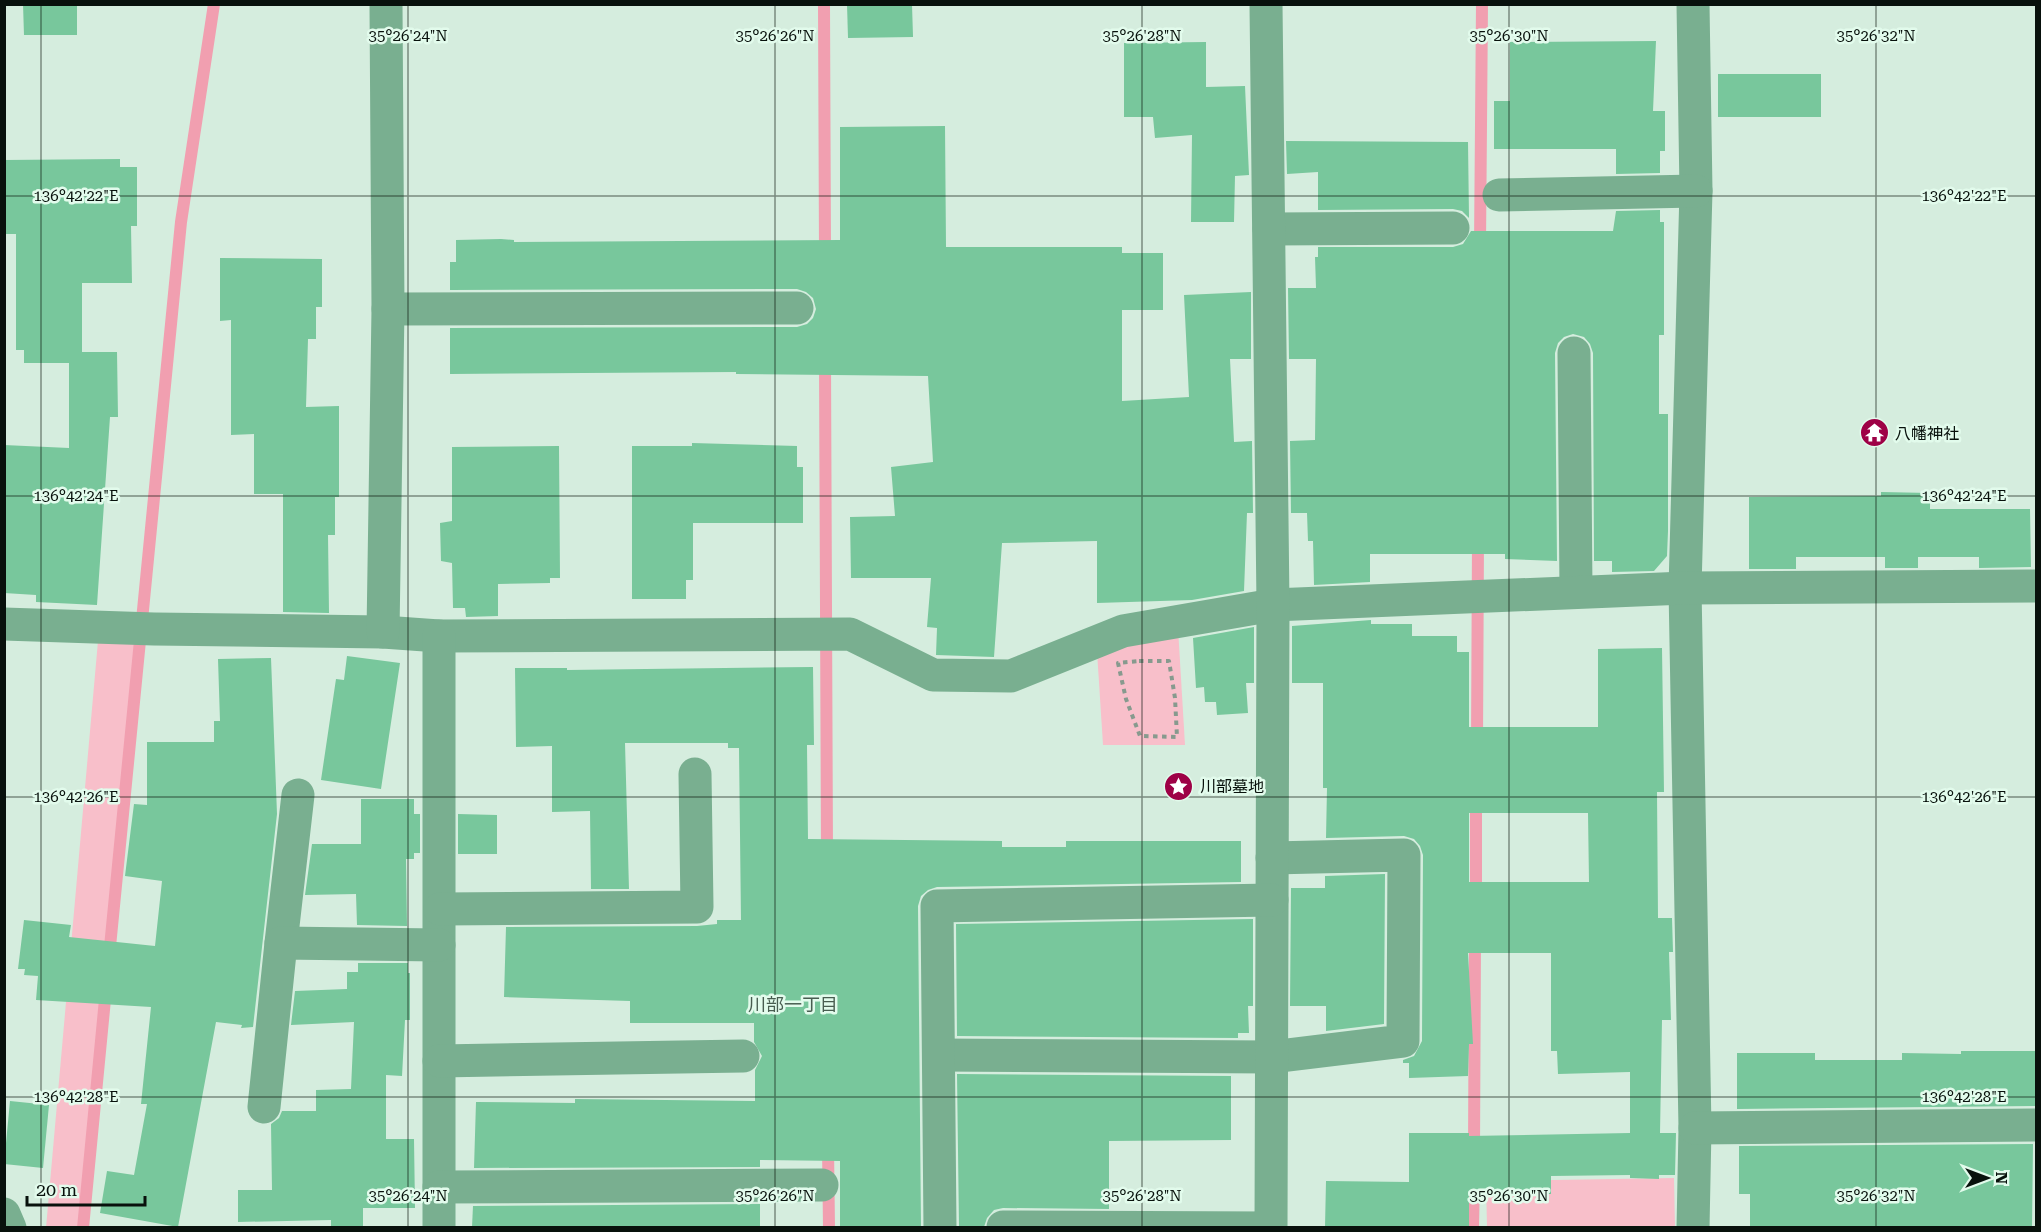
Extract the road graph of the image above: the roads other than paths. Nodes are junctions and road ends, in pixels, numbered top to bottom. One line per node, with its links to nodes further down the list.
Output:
1 (386, 4): 9 (street)
2 (1266, 4): 7 (street)
3 (1693, 4): 4 (street)
4 (1696, 191): 5 (street); 12 (street)
5 (1499, 195)
6 (1453, 228): 7 (street)
7 (1269, 229): 14 (street)
8 (797, 308): 9 (street)
9 (388, 309): 16 (street)
10 (1574, 353): 13 (street)
11 (2037, 586): 12 (street)
12 (1685, 588): 13 (street); 31 (street)
13 (1576, 591): 14 (street)
14 (1273, 604): 17 (street); 20 (street)
15 (4, 624): 16 (street)
16 (383, 632): 17 (street)
17 (439, 636): 22 (street)
18 (695, 774): 22 (street)
19 (298, 795): 23 (street)
20 (1272, 858): 21 (street); 27 (street)
21 (1272, 900): 25 (street); 27 (street)
22 (440, 909): 24 (street)
23 (281, 943): 24 (street); 29 (street)
24 (439, 945): 28 (street)
25 (939, 1055): 27 (street); 37 (street)
26 (742, 1056): 28 (street)
27 (1271, 1057): 38 (street)
28 (439, 1061): 33 (street)
29 (264, 1107)
30 (2037, 1125): 31 (street)
31 (1695, 1128): 39 (street)
32 (822, 1185): 33 (street)
33 (439, 1187): 36 (street)
34 (4, 1214): 35 (street)
35 (10, 1227)
36 (439, 1227)
37 (940, 1227)
38 (1004, 1227)
39 (1693, 1227)

